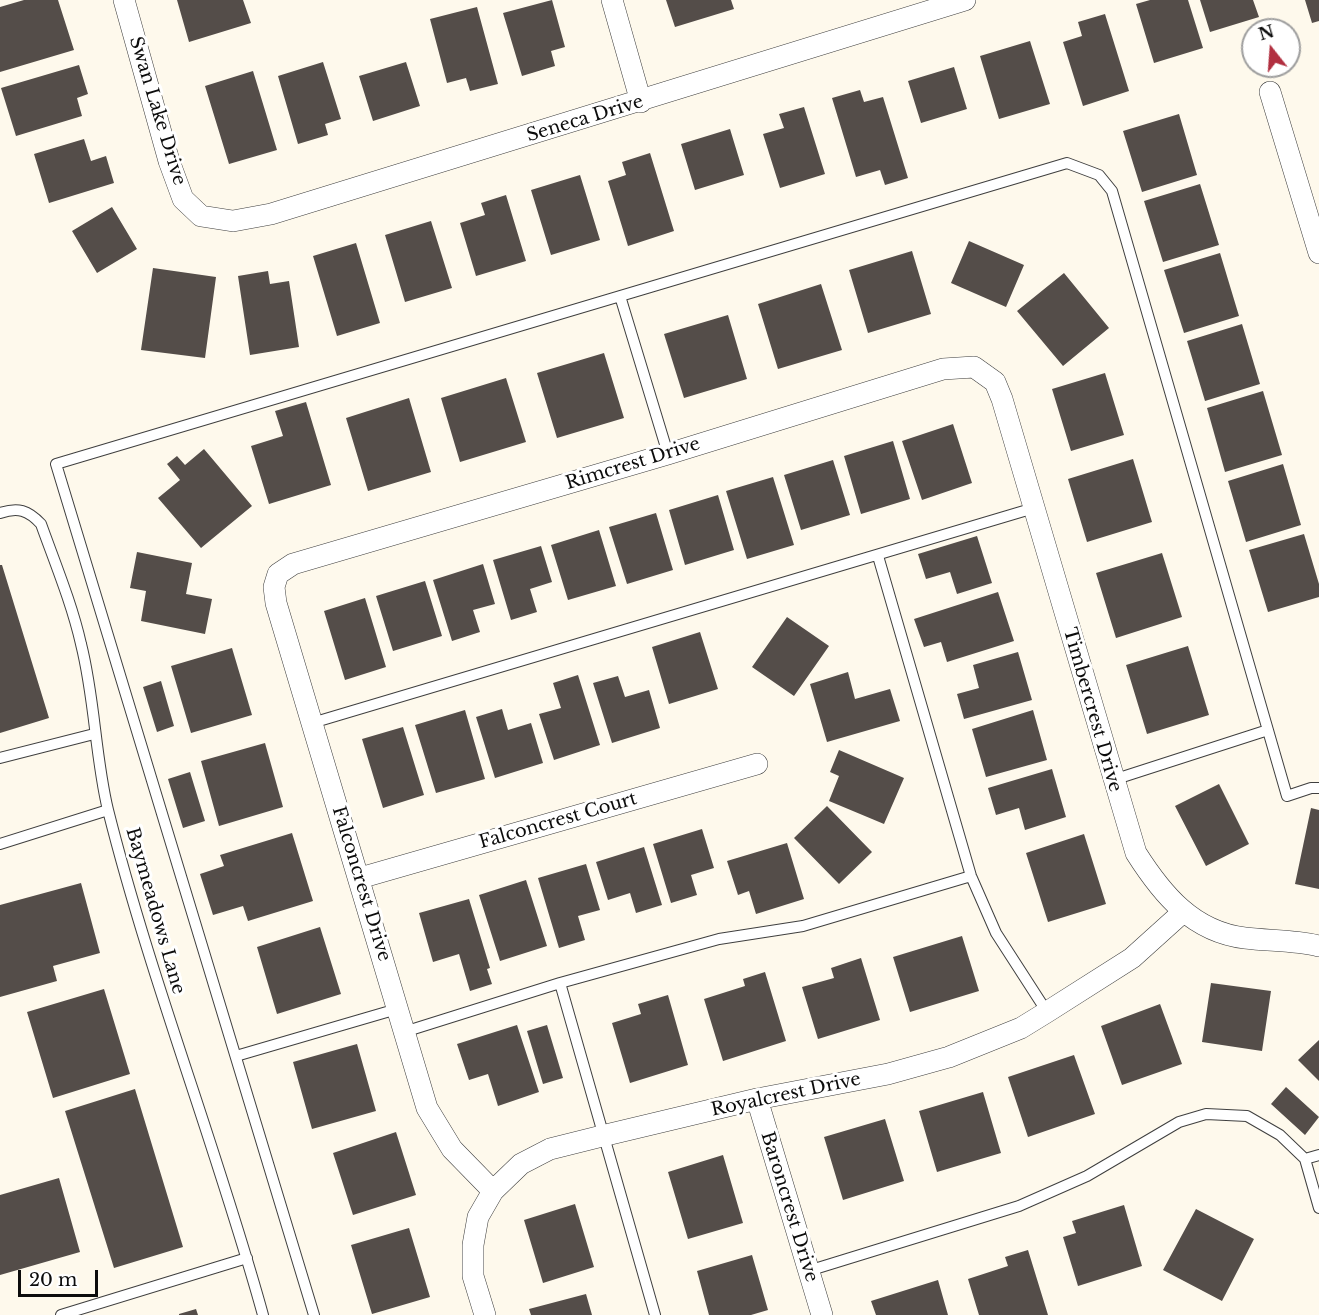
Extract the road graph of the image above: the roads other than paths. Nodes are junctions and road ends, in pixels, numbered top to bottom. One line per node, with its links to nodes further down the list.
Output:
1 (124, 0): 6 (street, Swan Lake Drive)
2 (612, 0): 5 (street)
3 (965, 0): 5 (street, Seneca Drive)
4 (1270, 92): 7 (street)
5 (641, 102): 6 (street, Seneca Drive)
6 (201, 216)
7 (1316, 229): 8 (street)
8 (1319, 253)
9 (620, 296): 11 (lane); 17 (lane); 33 (lane)
10 (974, 367): 11 (street, Rimcrest Drive); 12 (street, Timbercrest Drive)
11 (668, 454): 15 (street, Rimcrest Drive)
12 (1034, 508): 14 (lane); 21 (street, Timbercrest Drive)
13 (0, 513): 18 (lane, Baymeadows Lane)
14 (878, 556): 16 (lane); 25 (lane)
15 (293, 564): 16 (street, Falconcrest Drive)
16 (312, 723): 26 (street, Falconcrest Drive)
17 (1268, 730): 21 (lane); 22 (lane)
18 (94, 734): 19 (lane); 23 (lane, Baymeadows Lane)
19 (0, 759)
20 (757, 764): 26 (street, Falconcrest Court)
21 (1112, 780): 27 (street, Timbercrest Drive)
22 (1319, 789)
23 (108, 810): 24 (lane); 40 (lane, Baymeadows Lane)
24 (0, 844)
25 (970, 876): 29 (lane); 31 (lane)
26 (360, 878): 30 (street, Falconcrest Drive)
27 (1183, 912): 28 (street, Timbercrest Drive); 31 (street, Royalcrest Drive)
28 (1319, 946)
29 (560, 983): 32 (lane); 35 (lane)
30 (397, 1009): 32 (street, Falconcrest Drive); 33 (lane)
31 (1047, 1012): 34 (street, Royalcrest Drive)
32 (404, 1032): 38 (street, Falconcrest Drive)
33 (236, 1056): 44 (lane)
34 (757, 1099): 35 (street, Royalcrest Drive); 41 (street, Baroncrest Drive)
35 (602, 1136): 38 (street, Royalcrest Drive); 46 (lane)
36 (1319, 1155): 37 (lane)
37 (1305, 1159): 39 (lane); 41 (lane)
38 (493, 1191): 45 (street, Royalcrest Drive)
39 (1319, 1208)
40 (247, 1258): 42 (lane); 43 (lane, Baymeadows Lane)
41 (808, 1271): 47 (street, Baroncrest Drive)
42 (61, 1315)
43 (263, 1315)
44 (314, 1315)
45 (485, 1315)
46 (655, 1315)
47 (822, 1315)

